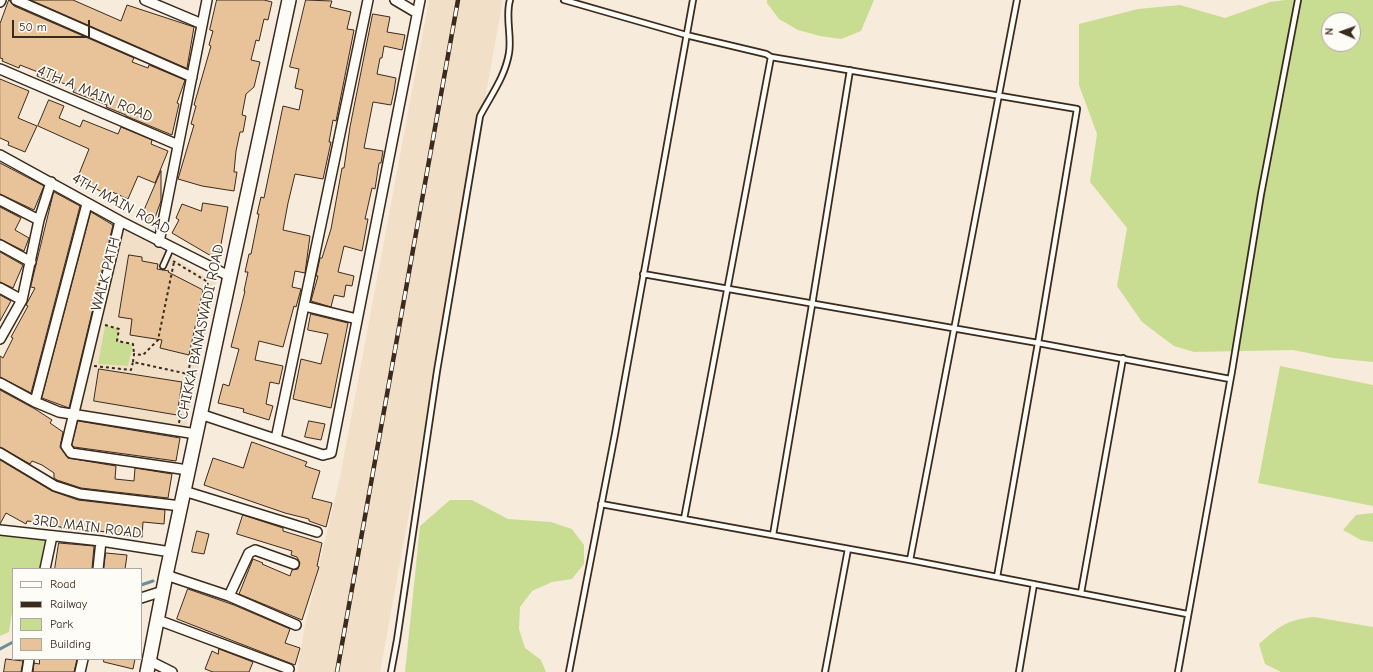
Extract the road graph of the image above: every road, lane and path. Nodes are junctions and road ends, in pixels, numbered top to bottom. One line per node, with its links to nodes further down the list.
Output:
1 (16, 0): 19 (street)
2 (145, 0): 14 (street)
3 (207, 0): 14 (street)
4 (289, 0): 36 (main road, CHIKKA BANASWADI ROAD)
5 (368, 0): 41 (street)
6 (395, 0): 13 (street)
7 (420, 0): 13 (street)
8 (510, 0): 96 (lane)
9 (564, 0): 15 (lane)
10 (693, 0): 15 (lane)
11 (1017, 0): 20 (lane)
12 (1298, 0): 54 (lane)
13 (417, 13): 42 (street)
14 (202, 24): 19 (street)
15 (686, 35): 16 (lane); 35 (lane)
16 (772, 57): 18 (lane); 38 (lane)
17 (0, 69): 21 (street, 4TH A MAIN ROAD)
18 (850, 70): 20 (lane); 40 (lane)
19 (192, 77): 21 (street)
20 (997, 95): 44 (lane); 46 (lane)
21 (178, 145): 28 (street)
22 (0, 155): 23 (street, 4TH MAIN ROAD)
23 (51, 182): 25 (street, 4TH MAIN ROAD); 26 (street)
24 (0, 200): 26 (street)
25 (87, 204): 27 (street, 4TH MAIN ROAD); 56 (street)
26 (39, 220): 32 (street)
27 (120, 221): 28 (street, 4TH MAIN ROAD); 57 (street)
28 (159, 242): 30 (street, 4TH MAIN ROAD)
29 (0, 245): 32 (street)
30 (171, 248): 31 (lane); 36 (street, 4TH MAIN ROAD)
31 (167, 258): 33 (path); 34 (lane)
32 (31, 262): 39 (street)
33 (174, 262): 47 (path); 53 (path)
34 (163, 266)
35 (643, 274): 38 (lane); 65 (lane)
36 (229, 276): 58 (main road, CHIKKA BANASWADI ROAD)
37 (0, 288): 39 (street)
38 (726, 289): 40 (lane); 67 (lane)
39 (22, 300): 45 (street)
40 (812, 305): 44 (lane); 70 (lane)
41 (304, 306): 42 (street); 61 (street)
42 (357, 319): 61 (street)
43 (106, 322): 47 (path, WALK PATH)
44 (953, 328): 46 (lane); 75 (lane)
45 (0, 339)
46 (1038, 343): 48 (lane); 80 (lane)
47 (134, 354): 50 (path)
48 (1123, 358): 54 (lane); 83 (lane)
49 (96, 359): 51 (path)
50 (133, 362): 51 (path); 53 (path)
51 (94, 366): 52 (path)
52 (92, 373)
53 (188, 374): 59 (path)
54 (1230, 379): 86 (lane)
55 (0, 383): 56 (street)
56 (35, 402): 57 (street)
57 (72, 414): 60 (street); 63 (street)
58 (200, 414): 60 (main road, CHIKKA BANASWADI ROAD); 61 (street)
59 (172, 423)
60 (196, 434): 63 (main road, CHIKKA BANASWADI ROAD)
61 (276, 439)
62 (0, 453): 66 (street)
63 (188, 470): 64 (main road, CHIKKA BANASWADI ROAD)
64 (184, 491): 66 (main road, CHIKKA BANASWADI ROAD); 69 (street)
65 (601, 504): 67 (lane); 97 (lane)
66 (181, 506): 74 (main road, CHIKKA BANASWADI ROAD)
67 (684, 519): 70 (lane)
68 (0, 530): 71 (street, 3RD MAIN ROAD)
69 (317, 532)
70 (773, 535): 73 (lane)
71 (52, 536): 72 (street, 3RD MAIN ROAD); 77 (street)
72 (101, 541): 74 (street, 3RD MAIN ROAD); 78 (street)
73 (848, 549): 75 (lane); 98 (lane)
74 (171, 552): 79 (main road, CHIKKA BANASWADI ROAD)
75 (910, 560): 80 (lane)
76 (294, 564): 84 (street)
77 (45, 568)
78 (98, 568)
79 (166, 574): 82 (main road, CHIKKA BANASWADI ROAD); 84 (street)
80 (996, 577): 81 (lane)
81 (1034, 584): 83 (lane); 99 (lane)
82 (163, 591): 85 (street); 87 (main road, CHIKKA BANASWADI ROAD)
83 (1081, 593): 86 (lane)
84 (229, 596): 88 (street)
85 (142, 598)
86 (1188, 614): 100 (lane)
87 (158, 620): 91 (main road, CHIKKA BANASWADI ROAD); 92 (street)
88 (296, 625)
89 (29, 660): 93 (street)
90 (83, 660): 94 (street)
91 (148, 667): 95 (street)
92 (288, 669)
93 (26, 672)
94 (80, 672)
95 (172, 672)
96 (391, 672)
97 (569, 672)
98 (826, 672)
99 (1019, 672)
100 (1178, 672)

